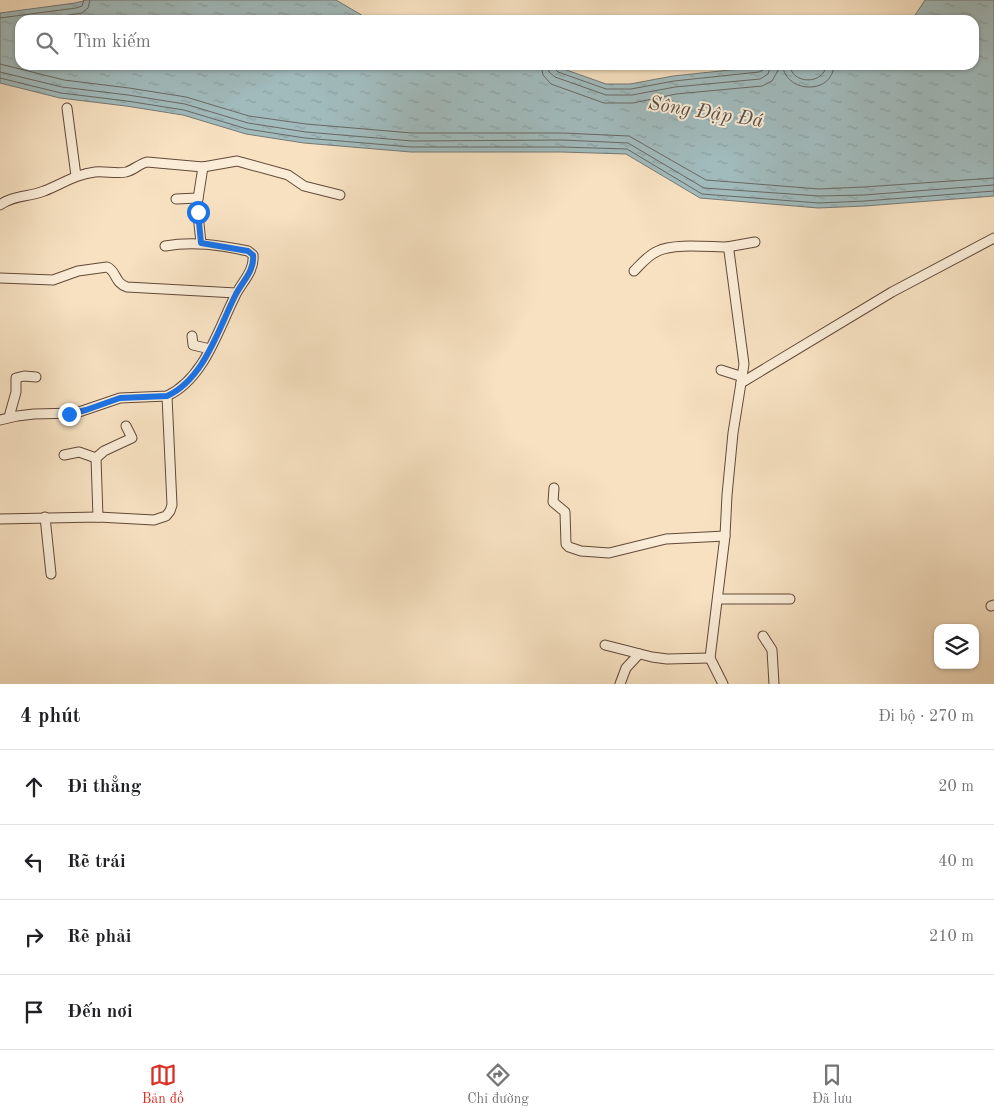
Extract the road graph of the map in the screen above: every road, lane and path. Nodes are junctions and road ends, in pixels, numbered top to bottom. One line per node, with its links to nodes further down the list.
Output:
1 (67, 108): 3 (street)
2 (203, 167): 3 (street); 4 (street); 5 (street)
3 (76, 176): 7 (street)
4 (340, 196)
5 (198, 198): 6 (street); 10 (street)
6 (176, 199)
7 (0, 205)
8 (994, 238): 20 (street)
9 (755, 242): 12 (street)
10 (201, 243): 11 (street); 15 (street)
11 (165, 246)
12 (727, 247): 13 (street); 20 (street)
13 (634, 271)
14 (0, 278): 15 (street)
15 (236, 293): 17 (street)
16 (192, 336): 17 (street)
17 (210, 349): 21 (street)
18 (721, 370): 20 (street)
19 (36, 377): 22 (street)
20 (742, 380): 30 (street)
21 (167, 396): 22 (street); 28 (street)
22 (4, 419)
23 (126, 426): 25 (street)
24 (64, 455): 25 (street)
25 (96, 458): 28 (street)
26 (554, 488): 30 (street)
27 (45, 517): 28 (street); 29 (street); 31 (street)
28 (98, 517)
29 (0, 519)
30 (725, 536): 32 (street)
31 (51, 574)
32 (718, 599): 33 (street); 37 (street)
33 (790, 599)
34 (763, 636): 40 (street)
35 (605, 644): 36 (street)
36 (639, 654): 37 (street); 38 (street)
37 (710, 658): 39 (street)
38 (620, 684)
39 (723, 684)
40 (774, 684)

